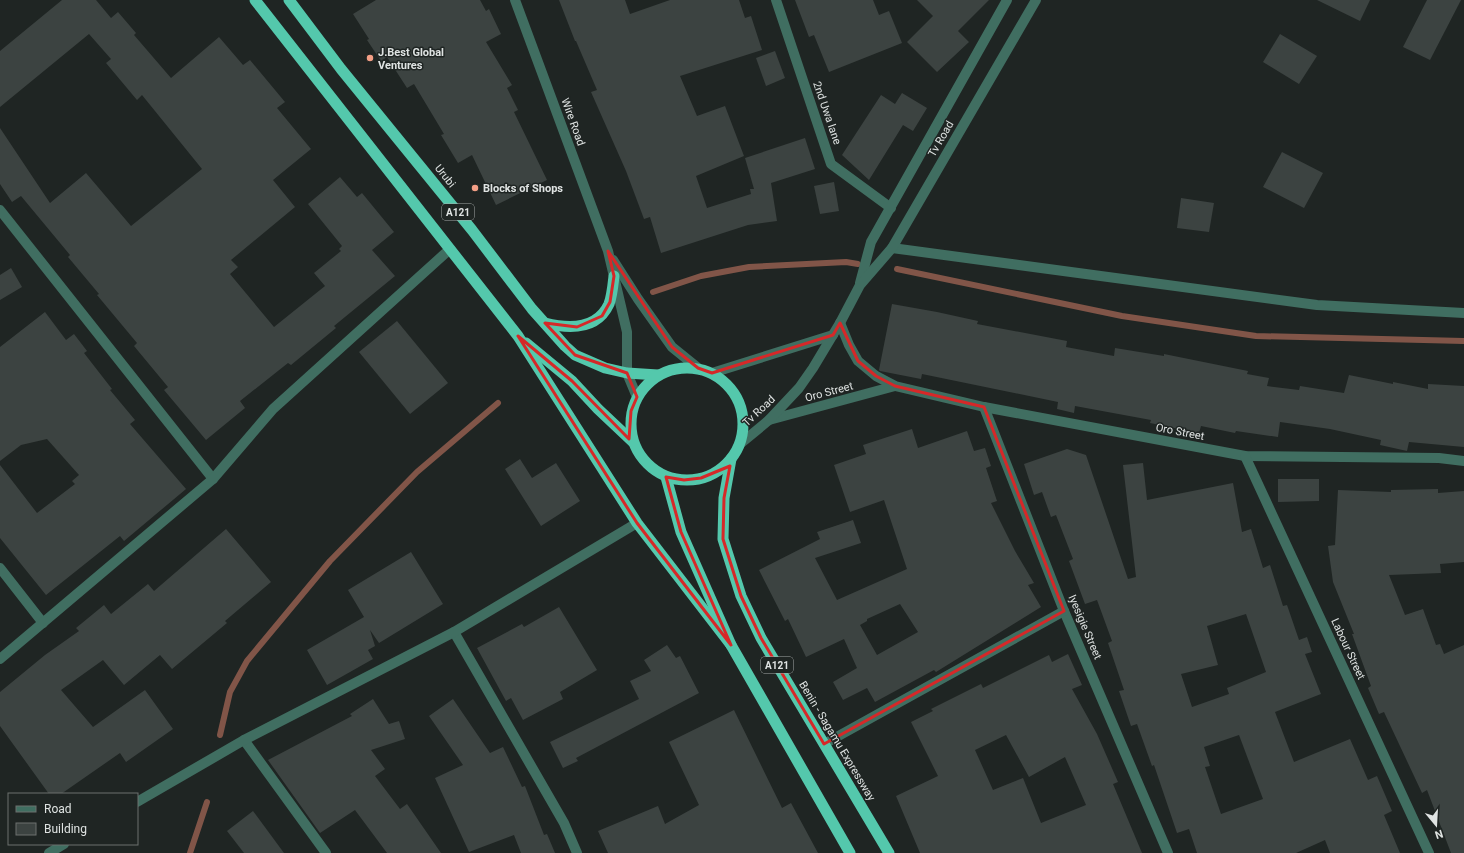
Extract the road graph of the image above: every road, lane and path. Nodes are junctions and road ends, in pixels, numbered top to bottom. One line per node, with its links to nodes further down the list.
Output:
1 (255, 0): 10 (highway, A121)
2 (289, 0): 16 (highway, Urubi / A121)
3 (515, 0): 11 (street, Wire Road)
4 (776, 0): 7 (street, 2nd Uwa lane)
5 (1007, 0): 7 (street, Tv Road)
6 (1036, 0): 9 (street, Tv Road)
7 (891, 208): 13 (street, Tv Road)
8 (0, 210): 33 (street)
9 (892, 248): 13 (street, Tv Road); 14 (street)
10 (450, 249): 17 (highway, A121); 33 (street)
11 (608, 252): 12 (street, Wire Road); 19 (street, Wire Road)
12 (614, 276): 16 (highway); 20 (street, Wire Road)
13 (860, 285): 15 (street, Tv Road)
14 (1464, 313)
15 (840, 323): 18 (street, Tv Road); 23 (street, Oro Street)
16 (545, 324): 20 (highway, Urubi / A121)
17 (518, 336): 27 (highway, A121); 34 (highway, A121)
18 (833, 336): 21 (street); 26 (street, Tv Road)
19 (698, 368): 21 (highway, A121); 22 (highway, A121)
20 (627, 373): 22 (highway, Urubi / A121); 24 (street, Wire Road)
21 (712, 373): 28 (highway, A121)
22 (658, 375): 24 (highway, A121)
23 (895, 386): 25 (street, Oro Street); 26 (street, Oro Street)
24 (637, 396): 27 (highway, A121)
25 (984, 408): 29 (street, Oro Street); 36 (street, Iyesigie Street)
26 (769, 420): 28 (street, Tv Road)
27 (633, 442): 32 (highway, A121)
28 (740, 444): 30 (highway, A121)
29 (1245, 456): 31 (street, Oro Street); 51 (street, Labour Street)
30 (731, 459): 32 (highway, A121); 42 (highway, Benin - Sagamu Expressway / A121)
31 (1464, 461)
32 (666, 477): 39 (highway, A121)
33 (214, 479): 37 (street)
34 (637, 523): 38 (street); 39 (highway, A121)
35 (0, 568): 37 (street)
36 (1064, 611): 42 (street); 50 (street, Iyesigie Street)
37 (43, 623): 40 (street)
38 (454, 632): 41 (street); 47 (street)
39 (732, 645): 48 (highway, A121)
40 (0, 658)
41 (244, 740): 43 (street); 46 (street)
42 (824, 744): 49 (highway, Benin - Sagamu Expressway / A121)
43 (138, 801)
44 (62, 845): 45 (street)
45 (48, 853)
46 (326, 853)
47 (577, 853)
48 (850, 853)
49 (889, 853)
50 (1168, 853)
51 (1429, 853)

